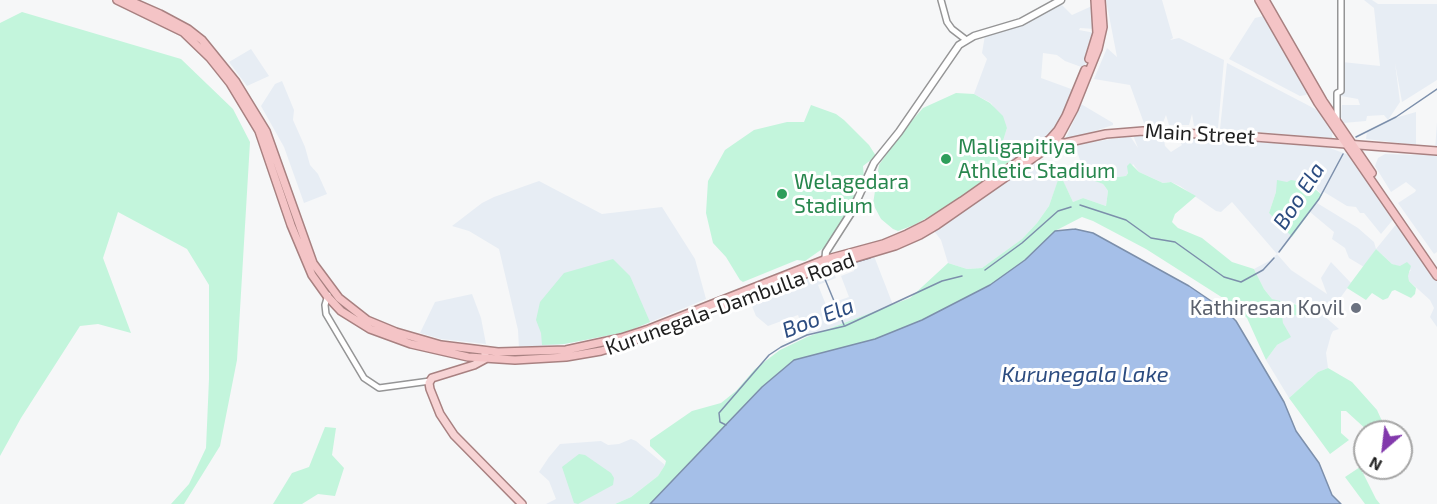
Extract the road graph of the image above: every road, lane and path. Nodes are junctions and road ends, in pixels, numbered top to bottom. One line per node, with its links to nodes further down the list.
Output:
1 (117, 0): 9 (highway, Kurunegala-Dambulla Road)
2 (128, 0): 9 (highway, Kurunegala-Dambulla Road)
3 (941, 0): 10 (street)
4 (1060, 0): 10 (main road)
5 (1095, 0): 15 (highway, Kurunegala-Dambulla Road)
6 (1101, 0): 12 (highway, Kurunegala-Dambulla Road)
7 (1341, 0): 11 (street)
8 (1265, 2): 11 (highway); 13 (highway)
9 (142, 5): 18 (highway, Kurunegala-Dambulla Road)
10 (965, 39): 15 (main road)
11 (1337, 120): 13 (highway)
12 (1054, 142): 13 (main road, Main Street); 15 (highway, Kurunegala-Dambulla Road)
13 (1351, 145): 14 (main road, Main Street); 16 (highway); 17 (highway)
14 (1437, 151)
15 (825, 263): 19 (highway, Kurunegala-Dambulla Road)
16 (1437, 270)
17 (1437, 276)
18 (329, 293): 19 (highway, Kurunegala-Dambulla Road); 20 (street)
19 (485, 355): 20 (main road)
20 (430, 381): 21 (main road)
21 (522, 504)

